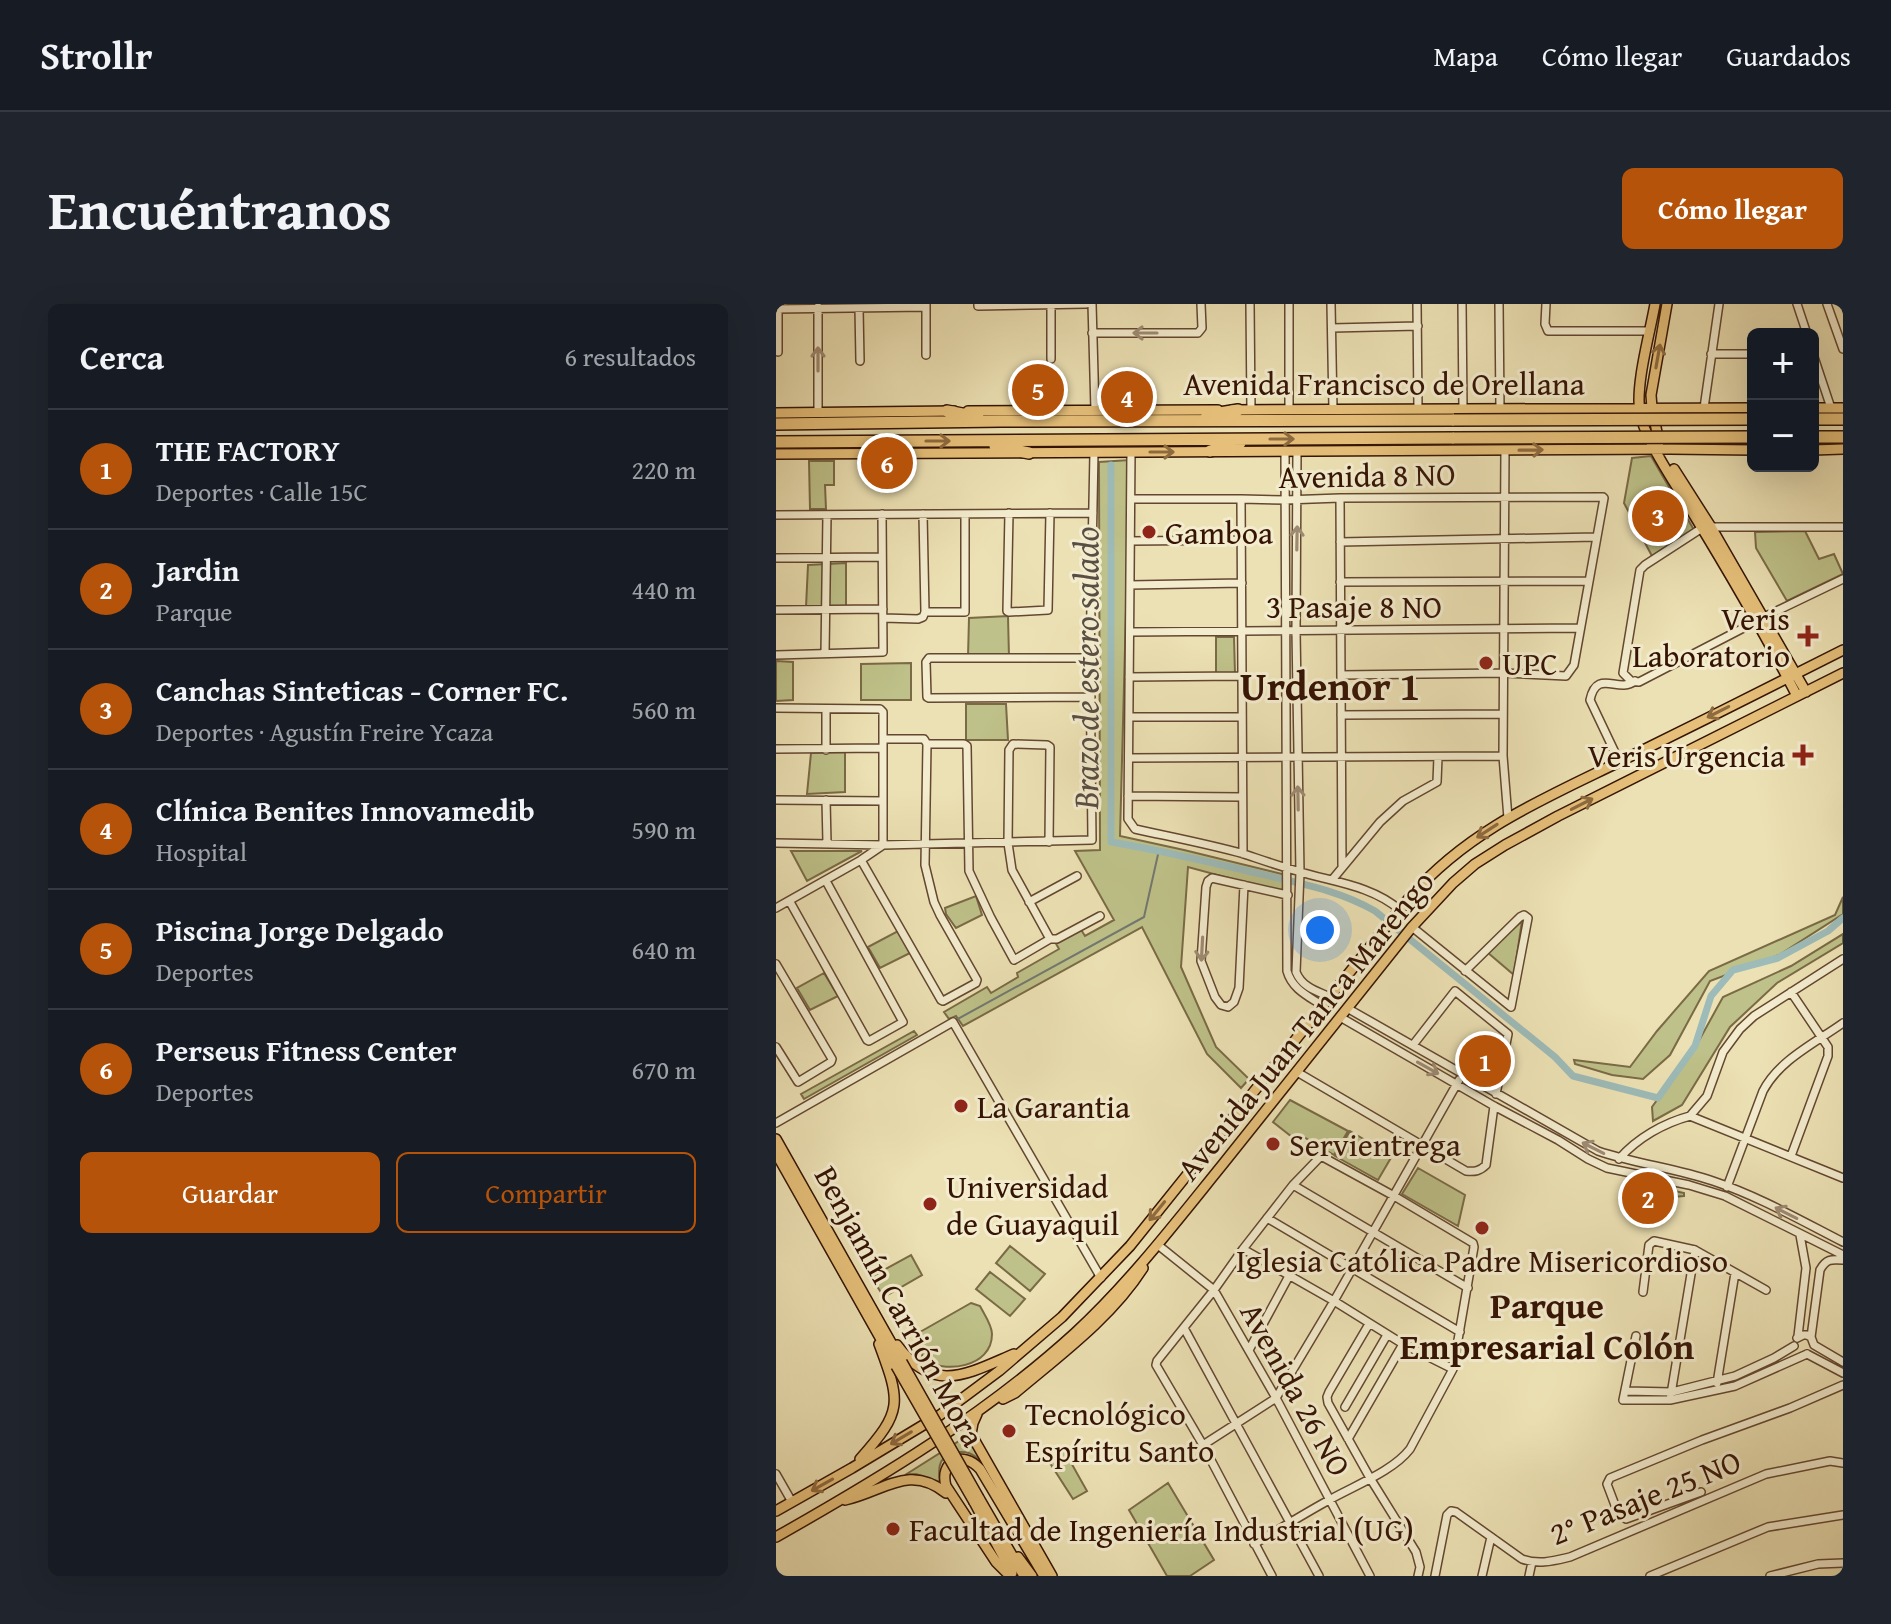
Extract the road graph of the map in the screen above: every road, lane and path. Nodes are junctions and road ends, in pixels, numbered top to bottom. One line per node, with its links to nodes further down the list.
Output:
1 (978, 304): 16 (street)
2 (1089, 304): 16 (street); 25 (street)
3 (1201, 304): 25 (street, one-way to 25)
4 (1250, 304): 50 (street)
5 (1289, 304): 43 (street)
6 (1331, 304): 22 (street)
7 (1417, 304): 21 (street)
8 (1462, 304): 46 (street)
9 (1499, 304): 47 (street)
10 (1546, 304): 24 (street)
11 (1655, 304): 24 (main road)
12 (1667, 304): 36 (main road, one-way to 12)
13 (1719, 304): 28 (street)
14 (1797, 304): 23 (street)
15 (1827, 304): 26 (street)
16 (1051, 305): 31 (street)
17 (818, 306): 19 (street); 20 (street); 53 (street, one-way to 17)
18 (926, 306): 19 (street); 30 (street)
19 (859, 308): 32 (street)
20 (777, 309): 27 (street)
21 (1418, 326): 22 (street); 45 (street)
22 (1332, 328): 44 (street)
23 (1805, 328)
24 (1650, 331): 35 (main road)
25 (1092, 333): 48 (street)
26 (1843, 349)
27 (778, 352)
28 (1711, 354): 29 (street); 38 (street)
29 (1747, 354)
30 (926, 355)
31 (1051, 359)
32 (860, 361)
33 (1819, 373): 41 (street)
34 (1567, 408): 35 (main road, Avenida Francisco de Orellana); 47 (main road, Avenida Francisco de Orellana); 68 (main road)
35 (1639, 408): 36 (main road, Avenida Francisco de Orellana); 69 (main road)
36 (1652, 408): 37 (main road, Avenida Francisco de Orellana); 69 (main road)
37 (1689, 408): 38 (main road, Avenida Francisco de Orellana); 70 (main road)
38 (1704, 408): 39 (main road, Avenida Francisco de Orellana)
39 (1747, 408)
40 (1819, 408): 41 (main road)
41 (1831, 408): 42 (main road)
42 (1843, 408)
43 (1289, 409): 44 (main road, Avenida Francisco de Orellana); 50 (main road, Avenida Francisco de Orellana)
44 (1333, 409): 45 (main road, Avenida Francisco de Orellana)
45 (1418, 409): 46 (main road, Avenida Francisco de Orellana)
46 (1463, 409): 47 (main road, Avenida Francisco de Orellana)
47 (1500, 409)
48 (1095, 410): 49 (main road, Avenida Francisco de Orellana); 51 (main road, Avenida Francisco de Orellana)
49 (1238, 410): 50 (main road, Avenida Francisco de Orellana); 58 (highway)
50 (1251, 410)
51 (947, 411): 53 (main road, Avenida Francisco de Orellana); 57 (highway)
52 (776, 413): 53 (main road, Avenida Francisco de Orellana)
53 (818, 413)
54 (1747, 419): 58 (highway, Avenida Francisco de Orellana, bridge)
55 (1819, 419): 56 (highway)
56 (1843, 419)
57 (1002, 421): 58 (highway, Avenida Francisco de Orellana); 59 (highway, Avenida Francisco de Orellana)
58 (1172, 421)
59 (776, 424)
60 (1747, 437): 63 (highway, Avenida Francisco de Orellana, one-way to 60, bridge)
61 (1819, 437): 62 (highway)
62 (1843, 437)
63 (1256, 439): 64 (highway, Avenida Francisco de Orellana); 73 (highway)
64 (971, 441): 65 (highway, Avenida Francisco de Orellana, one-way to 64); 78 (highway)
65 (776, 442)
66 (1843, 449): 72 (main road)
67 (1505, 450): 68 (main road, Avenida Francisco de Orellana, one-way to 68); 75 (main road, Avenida Francisco de Orellana); 80 (street)
68 (1563, 450): 69 (main road, Avenida Francisco de Orellana)
69 (1659, 450): 70 (main road, Avenida Francisco de Orellana); 94 (main road)
70 (1688, 450): 71 (main road, Avenida Francisco de Orellana)
71 (1747, 450)
72 (1819, 450)
73 (1210, 451): 74 (main road, Avenida Francisco de Orellana); 77 (main road, Avenida Francisco de Orellana, one-way to 73)
74 (1285, 451): 75 (main road, Avenida Francisco de Orellana); 84 (street)
75 (1297, 451): 85 (street)
76 (1094, 452): 77 (main road, Avenida Francisco de Orellana); 78 (main road, Avenida Francisco de Orellana); 88 (street)
77 (1131, 452): 82 (street)
78 (1029, 453): 79 (main road, Avenida Francisco de Orellana)
79 (776, 454)
80 (1503, 497): 81 (street, Avenida 8 NO); 96 (street, Avenida 8 NO); 97 (street)
81 (1340, 498): 85 (street, Avenida 8 NO); 100 (street)
82 (1131, 499): 83 (street, Avenida 8 NO); 99 (street)
83 (1241, 499): 84 (street, Avenida 8 NO); 98 (street)
84 (1285, 500): 85 (street, Avenida 8 NO); 119 (street)
85 (1297, 500): 120 (street, one-way to 85)
86 (1009, 513): 87 (street); 87 (street); 91 (street)
87 (1050, 513): 88 (street)
88 (1093, 513): 125 (street)
89 (882, 514): 90 (street); 93 (street); 102 (street)
90 (923, 514): 91 (street); 112 (street)
91 (965, 514): 112 (street)
92 (776, 515): 93 (street)
93 (827, 515): 101 (street)
94 (1707, 527): 95 (street); 114 (main road); 132 (street)
95 (1843, 527)
96 (1596, 537): 97 (street); 105 (street)
97 (1503, 539): 100 (street); 107 (street)
98 (1241, 540): 99 (street); 108 (street)
99 (1131, 541): 109 (street)
100 (1340, 542): 106 (street)
101 (826, 557): 102 (street); 103 (street); 111 (street)
102 (882, 557): 113 (street)
103 (776, 558)
104 (1843, 579): 114 (street)
105 (1588, 581): 107 (street); 115 (street)
106 (1340, 582): 107 (street); 117 (street)
107 (1503, 582): 116 (street)
108 (1242, 583): 109 (street); 118 (street)
109 (1130, 585): 121 (street)
110 (776, 610): 111 (street)
111 (826, 610): 113 (street); 123 (street)
112 (925, 612): 113 (street)
113 (883, 614): 123 (street)
114 (1761, 619): 130 (main road); 132 (street)
115 (1579, 628): 116 (street, 3 Pasaje 8 NO); 126 (street)
116 (1503, 629): 117 (street, 3 Pasaje 8 NO); 126 (street)
117 (1341, 630): 120 (street, 3 Pasaje 8 NO); 128 (street)
118 (1242, 631): 119 (street, 3 Pasaje 8 NO); 121 (street, 3 Pasaje 8 NO); 129 (street)
119 (1286, 631): 120 (street, 3 Pasaje 8 NO); 147 (street)
120 (1296, 631): 148 (street)
121 (1130, 632): 131 (street)
122 (1843, 650): 130 (main road, Avenida Juan Tanca Marengo)
123 (825, 653): 124 (street)
124 (776, 655)
125 (1090, 658): 134 (street); 134 (street)
126 (1503, 673): 128 (street); 137 (street)
127 (1843, 673): 133 (main road, Avenida Juan Tanca Marengo)
128 (1341, 675): 138 (street)
129 (1242, 676): 131 (street); 140 (street)
130 (1792, 676): 133 (main road); 152 (main road, Avenida Juan Tanca Marengo, one-way to 152)
131 (1129, 677): 139 (street)
132 (1635, 681): 152 (street)
133 (1801, 694): 182 (main road, Avenida Juan Tanca Marengo, one-way to 133)
134 (1091, 697): 160 (street)
135 (776, 708): 136 (street)
136 (826, 709): 141 (street); 144 (street)
137 (1503, 714): 138 (street); 145 (street)
138 (1341, 715): 149 (street)
139 (1129, 717): 140 (street); 151 (street)
140 (1242, 717): 146 (street)
141 (883, 744): 142 (street); 144 (street); 157 (street)
142 (927, 744): 159 (street); 163 (street)
143 (776, 749): 144 (street)
144 (826, 750)
145 (1503, 756): 150 (street); 158 (street)
146 (1242, 757): 147 (street); 151 (street); 154 (street)
147 (1287, 757): 148 (street); 169 (street)
148 (1297, 757): 149 (street); 170 (street, one-way to 148)
149 (1342, 757): 150 (street); 168 (street)
150 (1438, 757): 168 (street)
151 (1129, 758): 153 (street)
152 (1619, 761): 158 (main road, Avenida Juan Tanca Marengo)
153 (1128, 796): 154 (street); 166 (street)
154 (1242, 797): 166 (street)
155 (776, 800): 156 (street)
156 (826, 800): 157 (street); 162 (street)
157 (883, 801): 165 (street)
158 (1508, 818): 180 (main road, Avenida Juan Tanca Marengo, one-way to 180)
159 (967, 842): 163 (street); 164 (street); 183 (street)
160 (1049, 842): 164 (street); 164 (street)
161 (776, 843): 162 (street)
162 (827, 843): 165 (street)
163 (925, 843): 165 (street); 167 (street)
164 (1008, 843): 178 (street)
165 (883, 845): 167 (street)
166 (1243, 854): 169 (street)
167 (861, 860): 173 (street)
168 (1342, 865): 172 (street)
169 (1288, 872): 170 (street); 175 (street)
170 (1300, 874): 172 (street); 176 (street)
171 (1077, 876): 178 (street)
172 (1332, 880): 180 (street)
173 (826, 881): 177 (street); 177 (street)
174 (1244, 885): 174 (street, one-way to 174); 175 (street)
175 (1287, 894): 176 (street); 189 (street)
176 (1299, 894): 188 (street)
177 (790, 902): 179 (street)
178 (1029, 902): 183 (street)
179 (776, 908)
180 (1400, 910): 188 (main road, Avenida Juan Tanca Marengo)
181 (1100, 916): 183 (street)
182 (1410, 929): 186 (street); 190 (main road, Avenida Juan Tanca Marengo)
183 (1050, 939)
184 (1843, 959): 187 (street)
185 (776, 964): 195 (street)
186 (1465, 971): 186 (street)
187 (1791, 992): 193 (street); 201 (street)
188 (1330, 997): 189 (main road, Avenida Juan Tanca Marengo)
189 (1323, 1006): 225 (main road, Avenida Juan Tanca Marengo, one-way to 225)
190 (1347, 1008): 191 (main road, Avenida Juan Tanca Marengo); 194 (street)
191 (1340, 1017): 196 (main road, Avenida Juan Tanca Marengo); 198 (street, one-way to 198)
192 (1843, 1023): 193 (street)
193 (1822, 1038): 203 (street); 207 (street)
194 (1413, 1045): 197 (street); 199 (street)
195 (776, 1047)
196 (1297, 1072): 205 (street); 218 (main road, Avenida Juan Tanca Marengo)
197 (1462, 1075): 198 (street); 199 (street)
198 (1457, 1084): 200 (street); 205 (street)
199 (1496, 1094): 208 (street, one-way to 199)
200 (1494, 1106): 205 (street); 213 (street)
201 (1690, 1116): 203 (street); 208 (street)
202 (776, 1123): 225 (street)
203 (1745, 1138): 207 (street); 211 (street)
204 (776, 1139): 231 (main road, Benjamín Carrión Mora)
205 (1422, 1145): 212 (street)
206 (777, 1155): 231 (main road, Benjamín Carrión Mora)
207 (1791, 1156): 209 (street)
208 (1619, 1159): 211 (street)
209 (1843, 1178)
210 (1293, 1185): 212 (street); 214 (street); 215 (street)
211 (1727, 1186): 213 (street); 217 (street, one-way to 211)
212 (1394, 1196): 215 (street); 226 (street)
213 (1725, 1196): 216 (street)
214 (1267, 1218): 219 (street); 222 (street)
215 (1373, 1232): 222 (street); 226 (street)
216 (1800, 1235): 221 (street); 237 (street)
217 (1843, 1242)
218 (1158, 1245): 227 (street, Avenida 26 NO); 252 (main road, Avenida Juan Tanca Marengo)
219 (1243, 1249): 224 (street); 227 (street)
220 (1695, 1250): 223 (street); 229 (street); 249 (street)
221 (1843, 1258): 238 (street)
222 (1352, 1267): 230 (street); 234 (street)
223 (1735, 1273): 228 (street); 247 (street)
224 (1289, 1276): 230 (street); 242 (street)
225 (1101, 1278): 241 (main road, Avenida Juan Tanca Marengo)
226 (1468, 1288): 234 (street)
227 (1214, 1290): 233 (street); 242 (street, Avenida 26 NO)
228 (1766, 1290)
229 (1643, 1292)
230 (1334, 1301): 232 (street); 250 (street)
231 (871, 1313): 241 (main road); 257 (main road); 267 (main road, Benjamín Carrión Mora, bridge)
232 (1369, 1324): 235 (street); 254 (street)
233 (1184, 1328): 253 (street); 255 (street)
234 (1460, 1332): 245 (street)
235 (1387, 1335): 239 (street); 251 (street)
236 (1636, 1336): 249 (street)
237 (1798, 1336): 238 (street); 240 (street)
238 (1812, 1341): 243 (street); 244 (street)
239 (1403, 1344): 245 (street); 254 (street)
240 (1794, 1346): 243 (street); 247 (street)
241 (1026, 1349): 257 (main road, Avenida Juan Tanca Marengo, one-way to 257)
242 (1249, 1350): 250 (street, Avenida 26 NO)
243 (1807, 1354): 246 (street); 247 (street)
244 (1843, 1362)
245 (1453, 1369): 259 (street)
246 (1843, 1373)
247 (1717, 1385): 249 (street)
248 (1843, 1385): 260 (street)
249 (1671, 1396)
250 (1276, 1398): 253 (street); 262 (street, Avenida 26 NO)
251 (1345, 1407)
252 (982, 1410): 264 (main road, Avenida Juan Tanca Marengo); 280 (main road)
253 (1235, 1423): 255 (street); 268 (street)
254 (1348, 1439): 259 (street)
255 (1203, 1445): 271 (street)
256 (1843, 1463): 273 (street, 2° Pasaje 25 NO)
257 (852, 1468): 263 (main road, Avenida Juan Tanca Marengo, one-way to 263)
258 (776, 1474): 263 (street)
259 (1370, 1478): 262 (street); 284 (street)
260 (1701, 1492)
261 (952, 1498): 264 (main road); 272 (main road); 279 (main road)
262 (1330, 1500): 268 (street); 283 (street, Avenida 26 NO)
263 (792, 1502): 265 (main road, Avenida Juan Tanca Marengo)
264 (837, 1502): 269 (main road, Avenida Juan Tanca Marengo)
265 (776, 1511)
266 (1843, 1515): 288 (street)
267 (990, 1524): 272 (main road); 276 (main road); 277 (main road); 278 (main road)
268 (1289, 1524): 271 (street); 282 (street)
269 (776, 1537)
270 (1491, 1537): 273 (street, 2° Pasaje 25 NO); 285 (street, 2° Pasaje 25 NO); 286 (street)
271 (1254, 1544): 281 (street)
272 (992, 1556): 276 (main road)
273 (1532, 1562): 287 (street)
274 (1843, 1563): 275 (street)
275 (1803, 1572): 289 (street)
276 (1012, 1576)
277 (1024, 1576)
278 (1032, 1576)
279 (1044, 1576)
280 (1052, 1576)
281 (1272, 1576)
282 (1319, 1576)
283 (1370, 1576)
284 (1418, 1576)
285 (1435, 1576)
286 (1482, 1576)
287 (1529, 1576)
288 (1650, 1576)
289 (1770, 1576)

